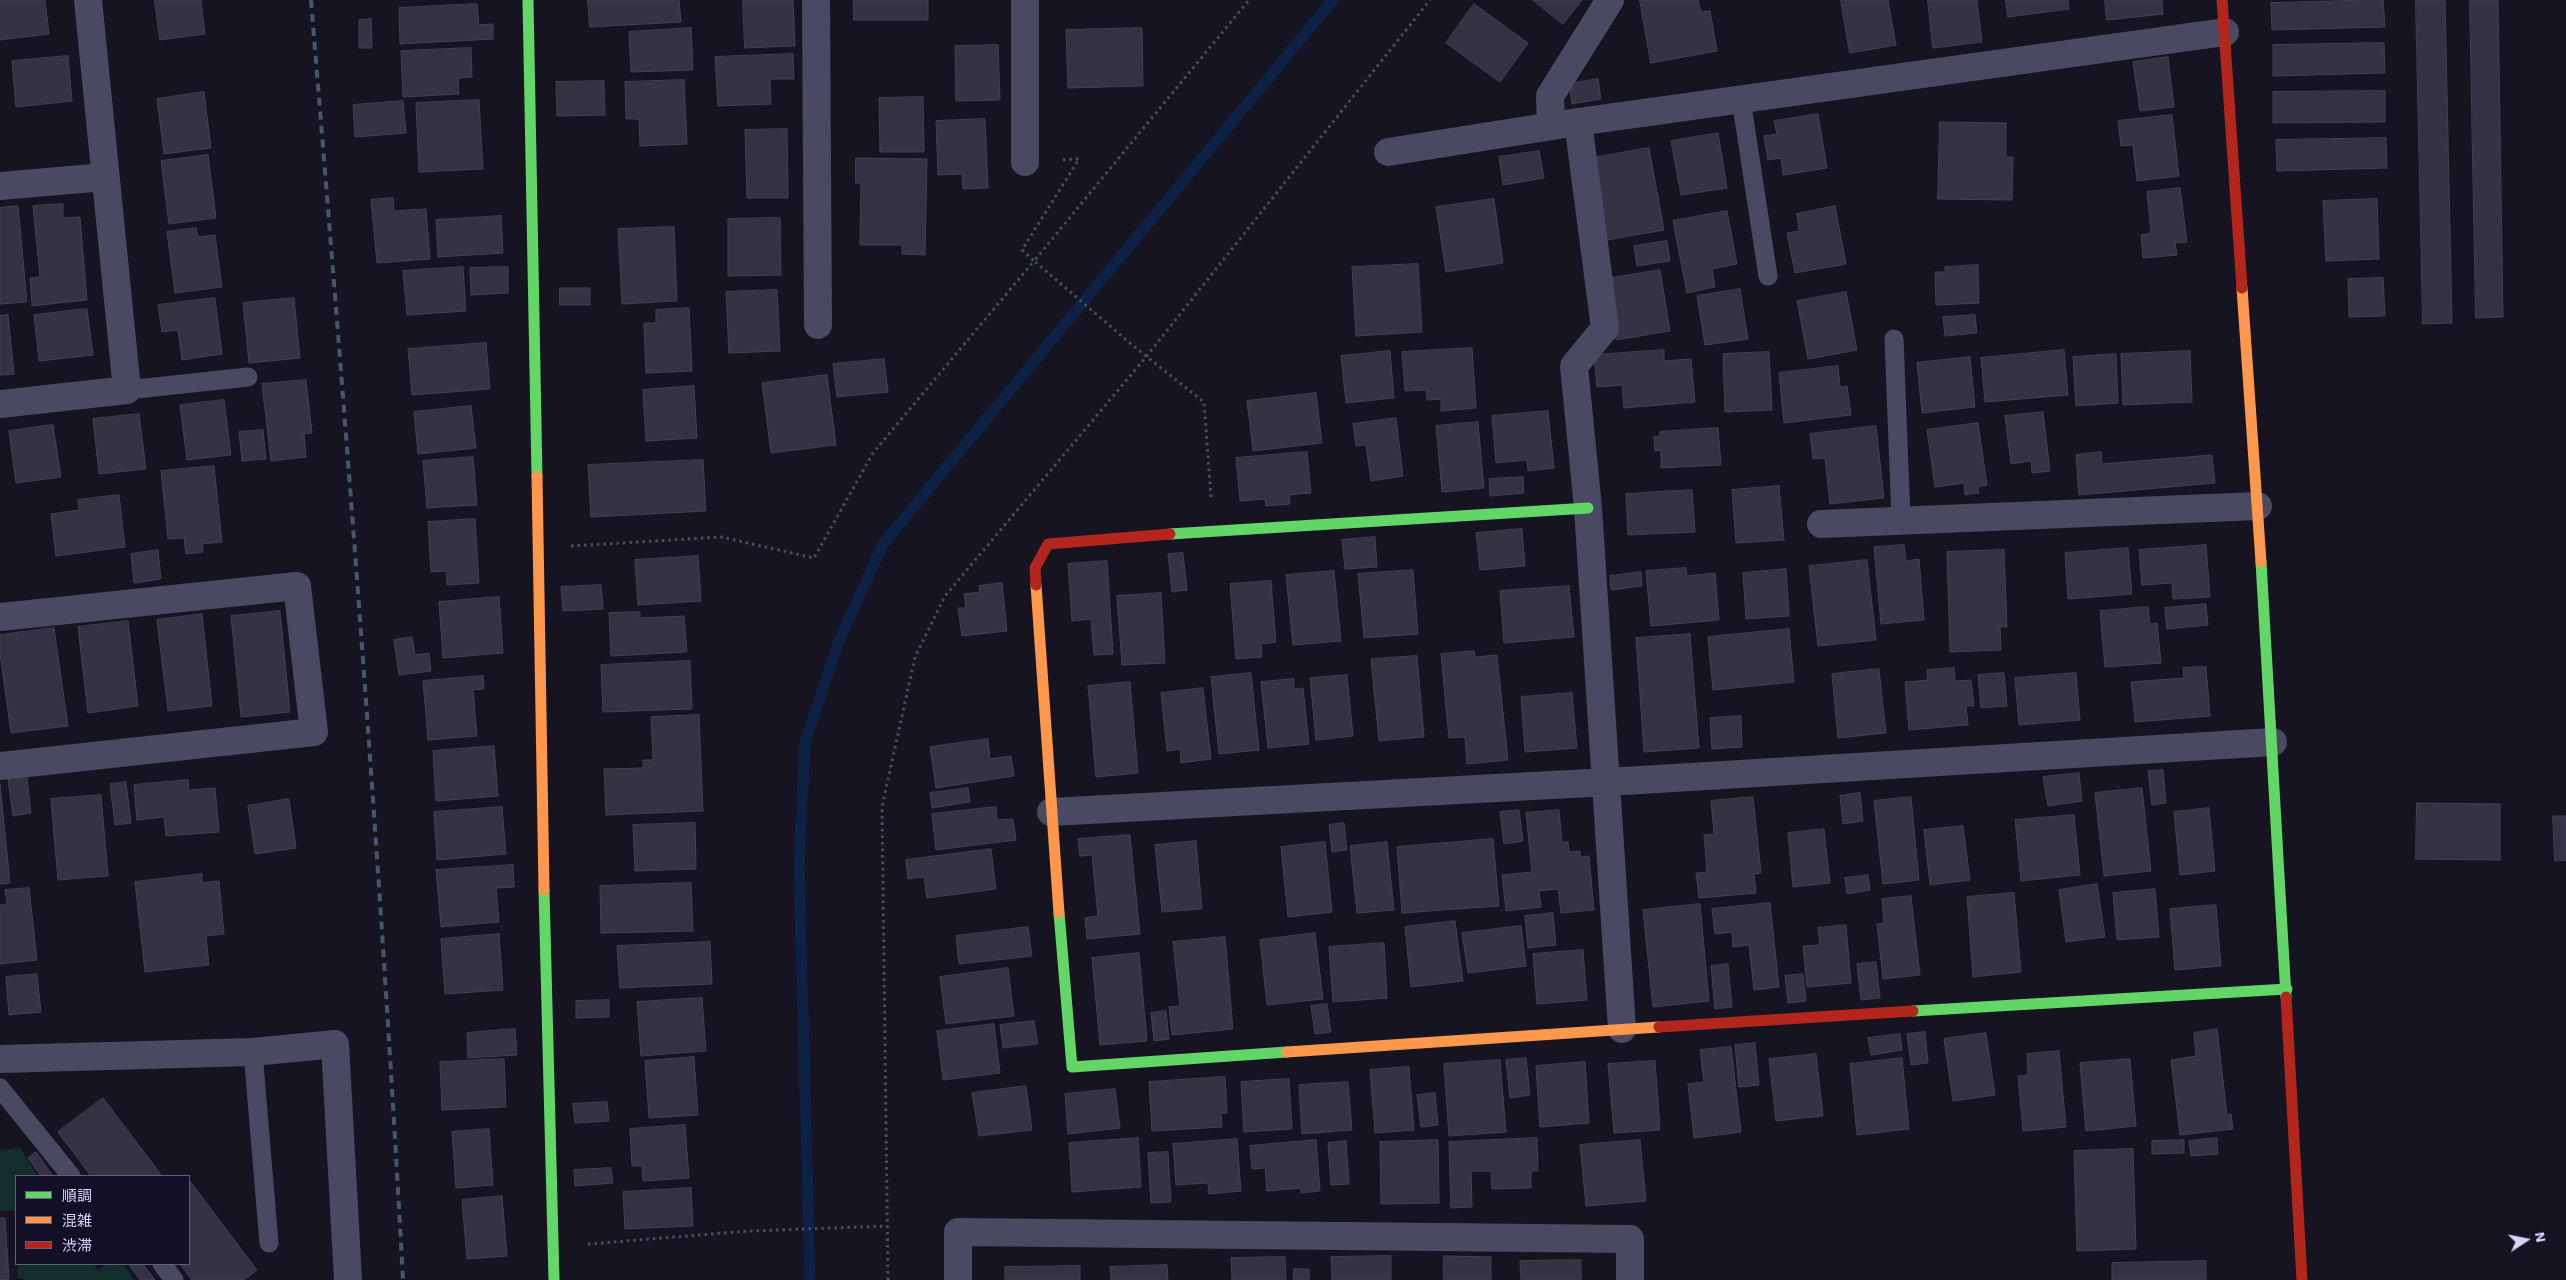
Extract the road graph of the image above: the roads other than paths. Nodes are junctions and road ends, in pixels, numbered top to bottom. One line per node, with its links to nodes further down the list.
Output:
1 (88, 0): 13 (street)
2 (528, 0): 40 (street)
3 (816, 0): 16 (street)
4 (1025, 0): 12 (street)
5 (1610, 0): 10 (street)
6 (2222, 0): 7 (street)
7 (2225, 32): 8 (street); 21 (street)
8 (1741, 99): 9 (street); 15 (lane)
9 (1578, 122): 10 (street); 22 (street)
10 (1551, 126): 11 (street)
11 (1388, 152)
12 (1025, 162)
13 (104, 177): 14 (street); 19 (street)
14 (0, 186)
15 (1768, 276)
16 (818, 325)
17 (1894, 339): 23 (lane)
18 (248, 377): 19 (lane)
19 (126, 390): 20 (street)
20 (0, 404)
21 (2258, 506): 23 (street); 26 (street)
22 (1588, 508): 28 (street); 29 (street)
23 (1901, 520): 24 (street)
24 (1821, 524)
25 (0, 617): 27 (street)
26 (2273, 742): 28 (street); 30 (street)
27 (0, 766)
28 (1606, 782): 29 (street); 31 (street)
29 (1051, 812): 31 (street)
30 (2287, 989): 31 (street); 43 (street)
31 (1622, 1029)
32 (253, 1052): 33 (street); 36 (lane); 39 (street)
33 (0, 1059)
34 (0, 1088): 35 (lane)
35 (70, 1175)
36 (269, 1243)
37 (163, 1265): 38 (lane)
38 (174, 1280)
39 (348, 1280)
40 (554, 1280)
41 (958, 1280): 42 (street)
42 (1630, 1280)
43 (2302, 1280)

